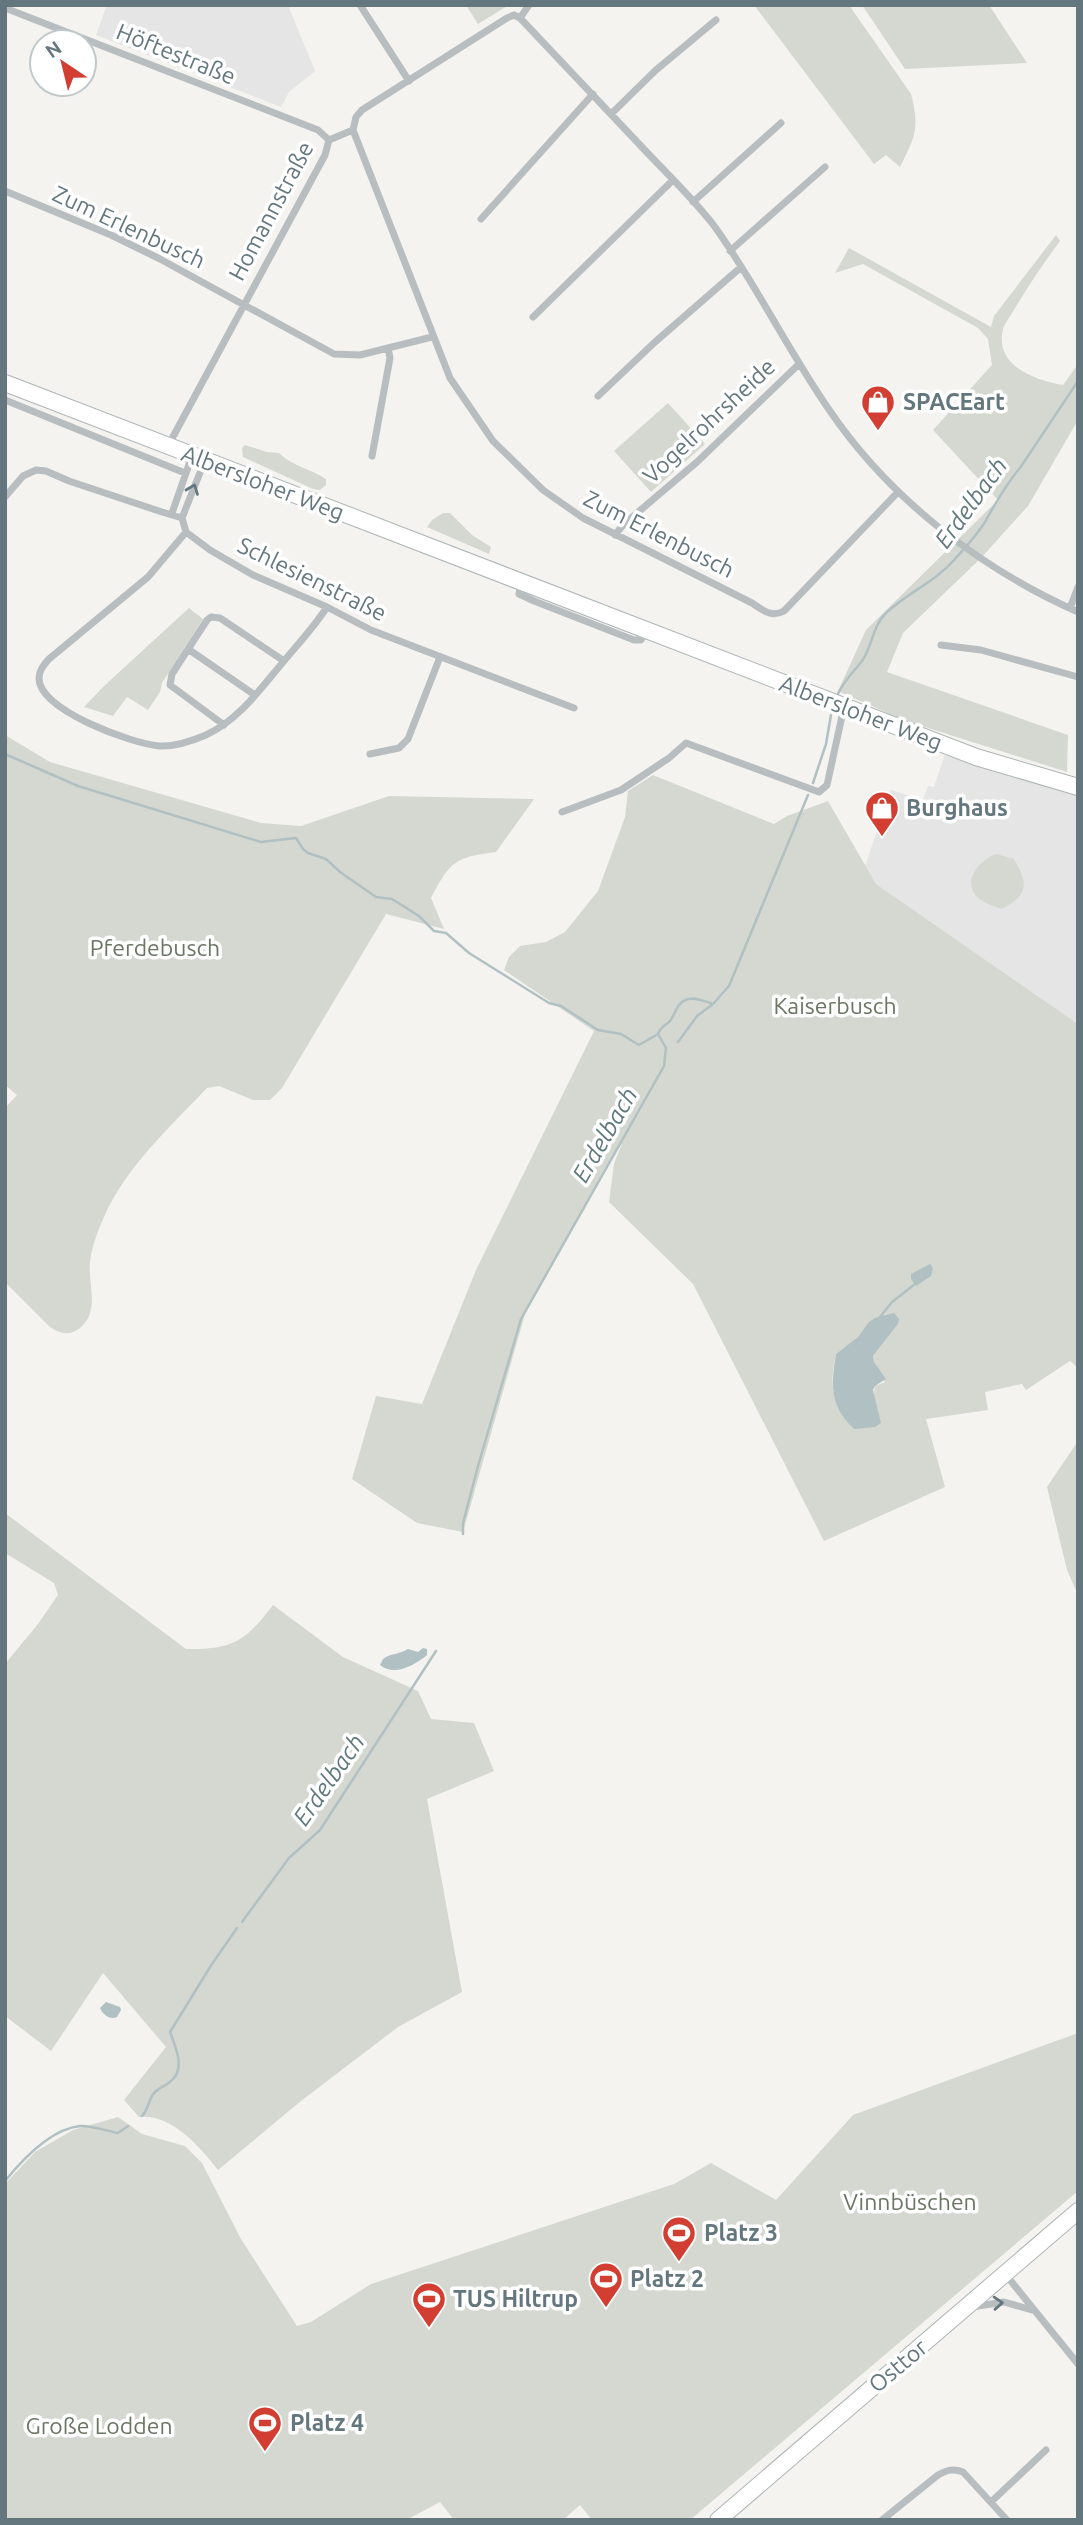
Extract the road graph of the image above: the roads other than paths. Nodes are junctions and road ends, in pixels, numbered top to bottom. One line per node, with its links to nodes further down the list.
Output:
1 (360, 5): 6 (street)
2 (529, 5): 4 (street)
3 (5, 8): 11 (street, Höftestraße)
4 (520, 18): 6 (street); 7 (street, Vogelrohrsheide)
5 (716, 20): 8 (street)
6 (408, 81): 10 (street)
7 (593, 94): 8 (street, Vogelrohrsheide); 16 (street)
8 (611, 114): 13 (street, Vogelrohrsheide)
9 (781, 123): 15 (street)
10 (353, 130): 11 (street, Homannstraße); 21 (street, Zum Erlenbusch)
11 (329, 140): 19 (street, Homannstraße)
12 (825, 167): 17 (street)
13 (673, 180): 15 (street, Vogelrohrsheide); 20 (street)
14 (5, 191): 19 (street, Zum Erlenbusch)
15 (693, 202): 17 (street, Vogelrohrsheide)
16 (481, 219)
17 (730, 251): 18 (street, Vogelrohrsheide)
18 (740, 268): 23 (street, Vogelrohrsheide); 25 (street)
19 (244, 305): 22 (street, Zum Erlenbusch); 27 (street, Homannstraße)
20 (533, 317)
21 (432, 337): 22 (street, Zum Erlenbusch); 36 (street, Zum Erlenbusch)
22 (388, 348): 28 (street)
23 (799, 364): 31 (street, Vogelrohrsheide); 36 (street, Vogelrohrsheide)
24 (5, 383): 27 (main road, Albersloher Weg)
25 (598, 396)
26 (5, 400): 30 (street, Albersloher Weg)
27 (168, 446): 29 (main road, Albersloher Weg)
28 (372, 456)
29 (198, 458): 30 (street); 34 (street, one-way to 29); 47 (main road, Albersloher Weg)
30 (185, 472): 33 (street)
31 (898, 492): 36 (street, Zum Erlenbusch); 39 (street, Vogelrohrsheide)
32 (5, 497): 33 (street)
33 (172, 513): 34 (street)
34 (182, 518): 35 (street)
35 (186, 532): 38 (street, Schlesienstraße); 49 (street)
36 (615, 535)
37 (1078, 587): 39 (street)
38 (327, 607): 43 (street, Schlesienstraße); 44 (street)
39 (1070, 608): 40 (street, Vogelrohrsheide)
40 (1078, 612)
41 (941, 645): 45 (street)
42 (188, 649): 44 (street); 46 (street); 49 (street)
43 (440, 657): 48 (street, Schlesienstraße); 50 (street)
44 (284, 661): 46 (street)
45 (1078, 677)
46 (255, 695): 49 (street)
47 (838, 705): 51 (main road, Albersloher Weg); 52 (street)
48 (574, 708)
49 (224, 725)
50 (370, 754)
51 (1078, 787)
52 (562, 812)
53 (1078, 2211): 54 (main road, Osttor)
54 (1005, 2274): 55 (street); 56 (main road, Osttor)
55 (1032, 2310): 56 (street, one-way to 55); 57 (street)
56 (963, 2311): 60 (main road, Osttor)
57 (1078, 2364)
58 (1046, 2450): 59 (street)
59 (991, 2502): 61 (street); 62 (street)
60 (718, 2520)
61 (882, 2520)
62 (1007, 2520)

